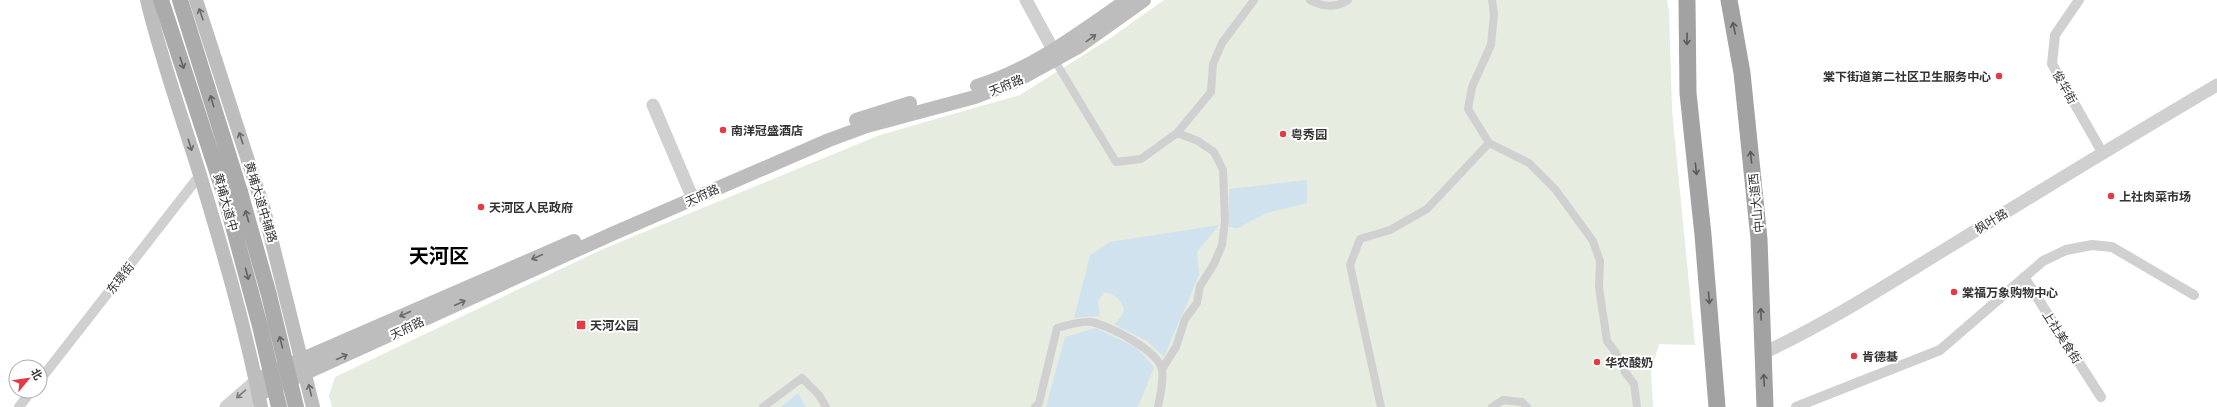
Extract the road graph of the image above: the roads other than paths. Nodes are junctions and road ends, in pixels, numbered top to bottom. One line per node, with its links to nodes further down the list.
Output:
1 (147, 0): 21 (main road, one-way to 21)
2 (161, 0): 36 (main road, 黄埔大道中, one-way to 36, bridge)
3 (180, 0): 37 (main road, 黄埔大道中, one-way to 3, bridge)
4 (196, 0): 24 (main road, 黄埔大道中辅路, one-way to 4)
5 (1026, 0): 15 (street)
6 (1126, 0): 15 (main road, 天府路)
7 (1144, 0): 15 (main road, 天府路, one-way to 7)
8 (1254, 0): 18 (street)
9 (1310, 0): 10 (street)
10 (1348, 0)
11 (1492, 0): 19 (street)
12 (1687, 0): 47 (highway, one-way to 47)
13 (1729, 0): 27 (highway, 中山大道西, one-way to 13)
14 (2079, 0): 20 (street, 俊华街)
15 (1055, 57): 18 (street); 22 (main road, 天府路)
16 (2217, 85): 20 (street, 枫叶路)
17 (653, 105): 22 (street)
18 (1177, 133): 29 (street)
19 (1489, 143): 43 (street); 46 (street)
20 (2102, 152): 27 (street, 枫叶路)
21 (200, 175): 26 (main road); 30 (street, 东璟街)
22 (691, 195): 28 (main road, 天府路, one-way to 28); 31 (main road, 天府路, one-way to 22)
23 (2024, 277): 25 (street); 33 (street, 上社美食街); 49 (street)
24 (284, 283): 26 (main road); 28 (main road, 黄埔大道中辅路)
25 (2194, 295)
26 (234, 296): 32 (main road)
27 (1762, 353): 48 (highway, 中山大道西, one-way to 27)
28 (302, 359): 31 (main road, 黄埔大道中辅路); 32 (main road, 天府路)
29 (1162, 369): 41 (street); 42 (street)
30 (48, 370)
31 (306, 373): 32 (main road, 天府路); 38 (main road, 黄埔大道中辅路, one-way to 31)
32 (259, 394): 34 (street, one-way to 34); 35 (street)
33 (2100, 397)
34 (226, 407)
35 (242, 407)
36 (279, 407)
37 (296, 407)
38 (313, 407)
39 (764, 407): 40 (street)
40 (826, 407)
41 (1035, 407)
42 (1158, 407)
43 (1381, 407)
44 (1492, 407): 45 (street)
45 (1527, 407)
46 (1637, 407)
47 (1717, 407)
48 (1765, 407)
49 (1796, 407)

